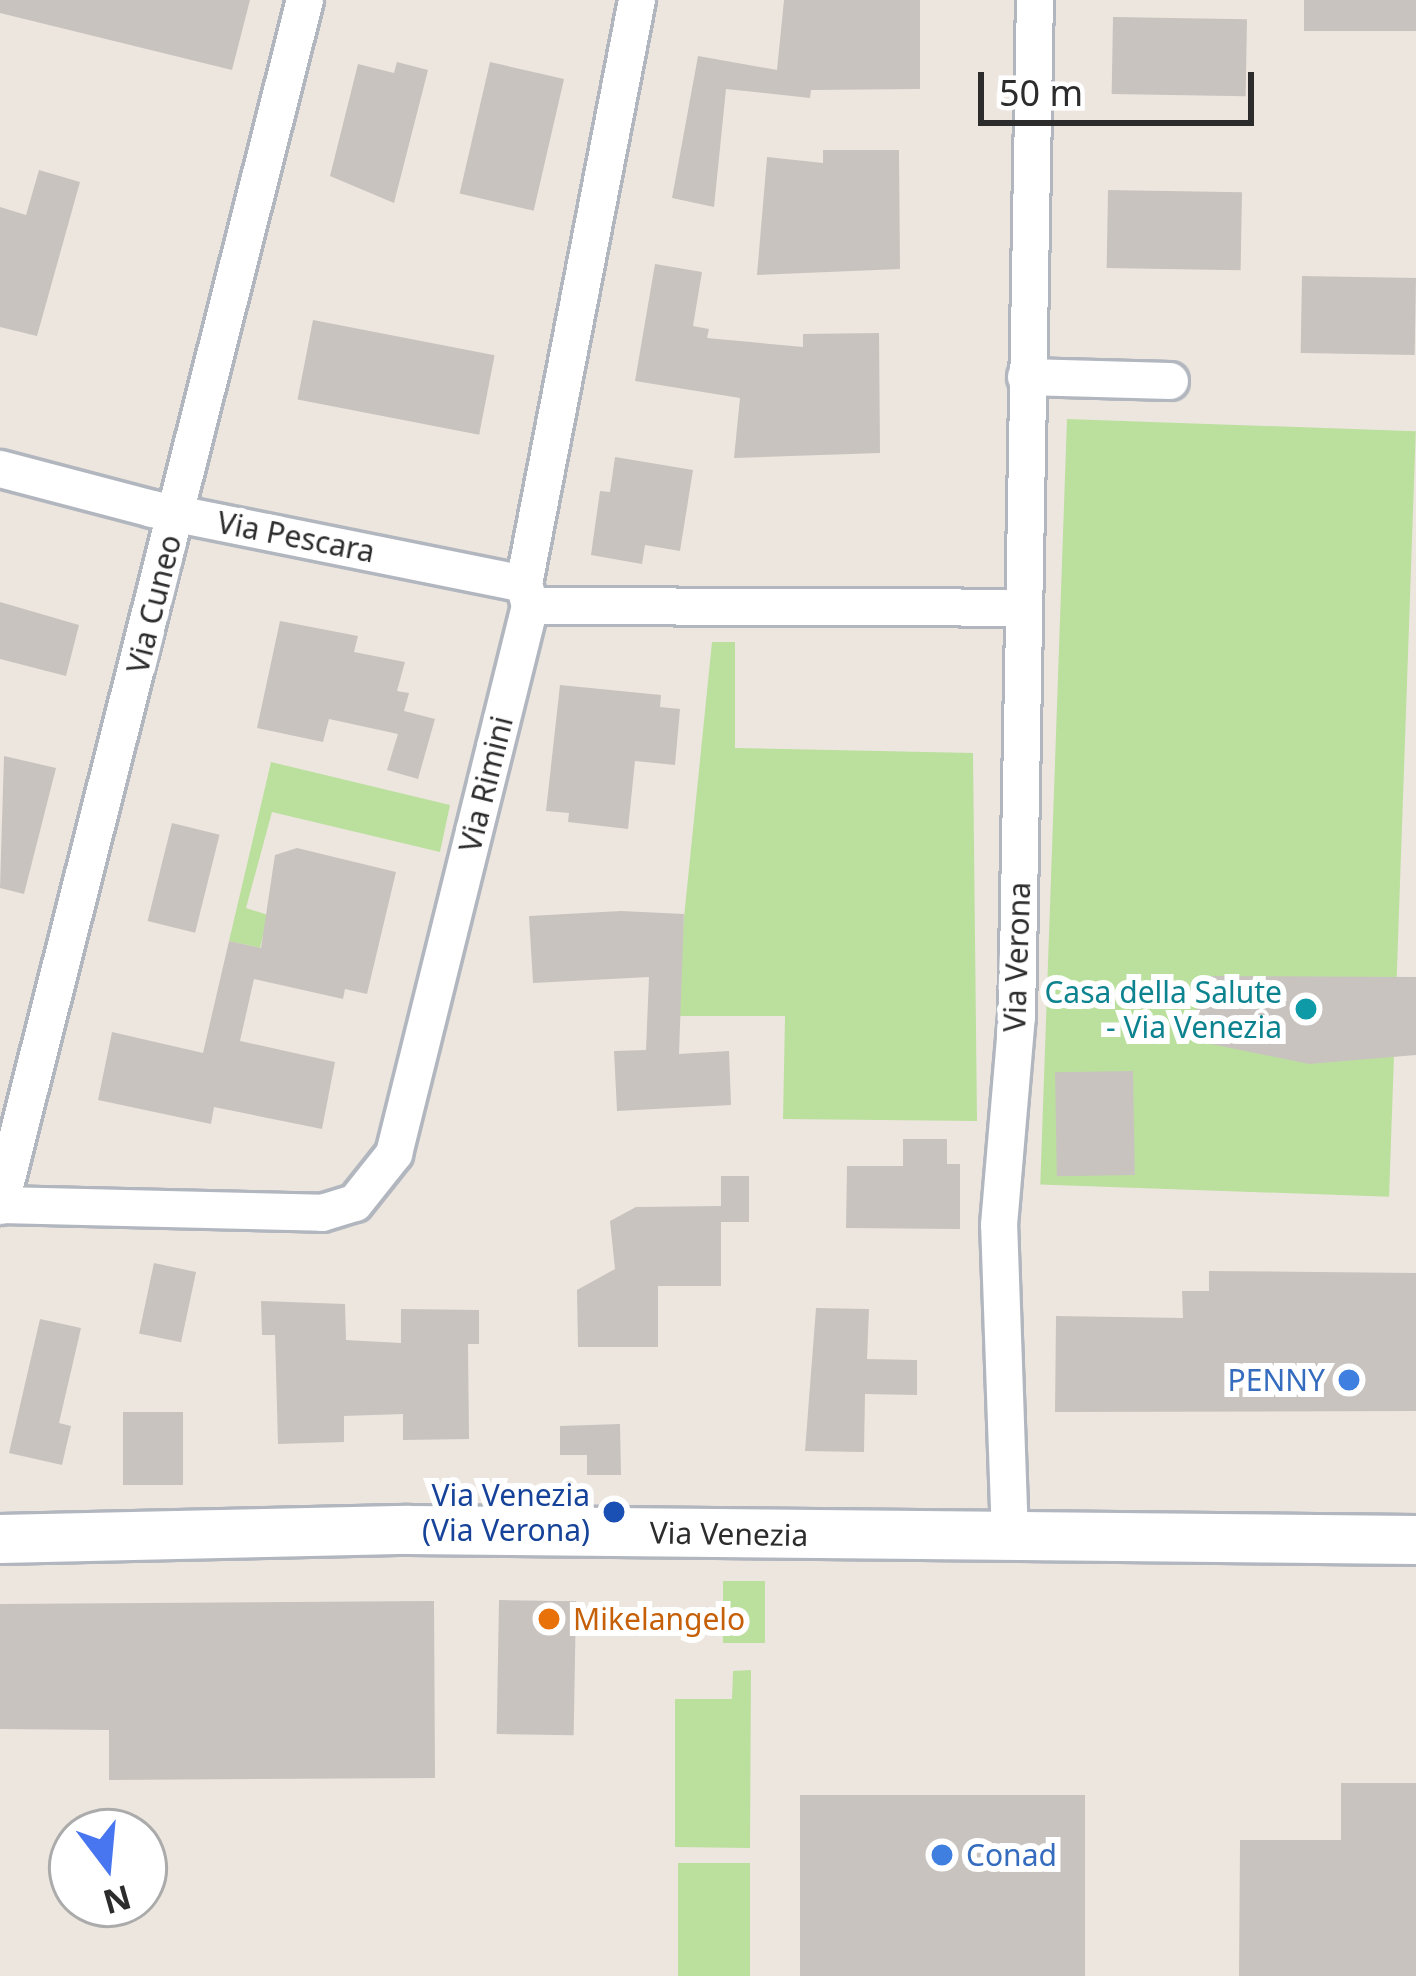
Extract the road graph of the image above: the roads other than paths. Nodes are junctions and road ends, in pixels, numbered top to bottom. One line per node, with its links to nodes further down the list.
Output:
1 (305, 0): 7 (street, Via Cuneo)
2 (637, 0): 8 (street, Via Rimini)
3 (1035, 0): 4 (street, Via Verona)
4 (1026, 377): 5 (street); 9 (street, Via Verona)
5 (1170, 381)
6 (0, 469): 7 (street, Via Pescara)
7 (177, 514): 8 (street, Via Pescara); 10 (street, Via Cuneo)
8 (527, 595): 9 (street, Via Pescara); 10 (street, Via Rimini)
9 (1023, 608): 12 (street, Via Verona)
10 (0, 1206)
11 (14, 1528): 12 (street, Via Venezia)
12 (1010, 1537): 13 (street, Via Venezia)
13 (1416, 1540)

